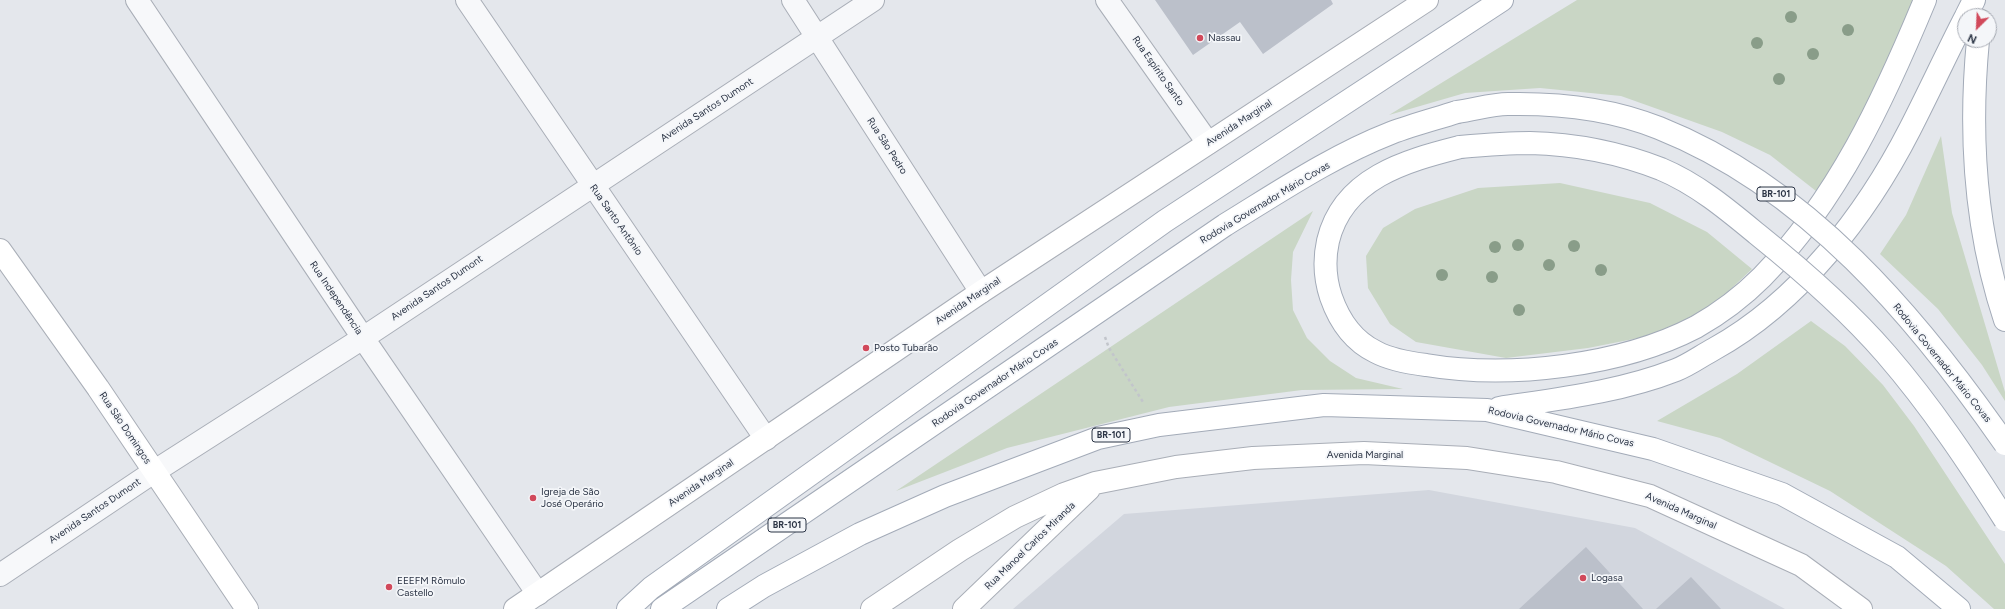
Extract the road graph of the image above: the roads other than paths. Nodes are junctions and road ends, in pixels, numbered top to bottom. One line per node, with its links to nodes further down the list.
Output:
1 (137, 0): 17 (street, Rua Independência)
2 (467, 0): 13 (street, Rua Santo Antônio)
3 (793, 0): 10 (street, Rua São Pedro)
4 (873, 0): 10 (street, Avenida Santos Dumont)
5 (1107, 0): 12 (street, Rua Espírito Santo)
6 (1427, 0): 12 (main road, Avenida Marginal)
7 (1502, 0): 29 (main road)
8 (1925, 0): 23 (main road, bridge)
9 (1957, 35): 18 (main road)
10 (818, 38): 13 (street, Avenida Santos Dumont); 15 (street, Rua São Pedro)
11 (1977, 48): 16 (main road)
12 (1208, 143): 15 (main road, Avenida Marginal)
13 (592, 185): 17 (street, Avenida Santos Dumont); 19 (street, Rua Santo Antônio)
14 (0, 250): 21 (main road, Rua São Domingos)
15 (981, 292): 19 (main road, Avenida Marginal)
16 (2005, 320)
17 (363, 338): 21 (street, Avenida Santos Dumont); 26 (street, Rua Independência)
18 (1488, 410): 25 (main road, Rodovia Governador Mário Covas / BR-101); 36 (main road, Rodovia Governador Mário Covas / BR-101)
19 (766, 438): 26 (main road, Avenida Marginal)
20 (2005, 444): 30 (main road, Rodovia Governador Mário Covas / BR-101, bridge)
21 (154, 471): 24 (street, Avenida Santos Dumont); 27 (main road, Rua São Domingos)
22 (1095, 483): 33 (main road, Avenida Marginal); 34 (main road, Rua Manoel Carlos Miranda); 35 (main road, Avenida Marginal)
23 (2005, 520)
24 (0, 575)
25 (764, 586): 31 (main road, Rodovia Governador Mário Covas / BR-101); 32 (main road)
26 (538, 594): 28 (main road, Avenida Marginal)
27 (247, 609)
28 (515, 609)
29 (628, 609)
30 (662, 609)
31 (728, 609)
32 (745, 609)
33 (872, 609)
34 (964, 609)
35 (1860, 609)
36 (1959, 609)

